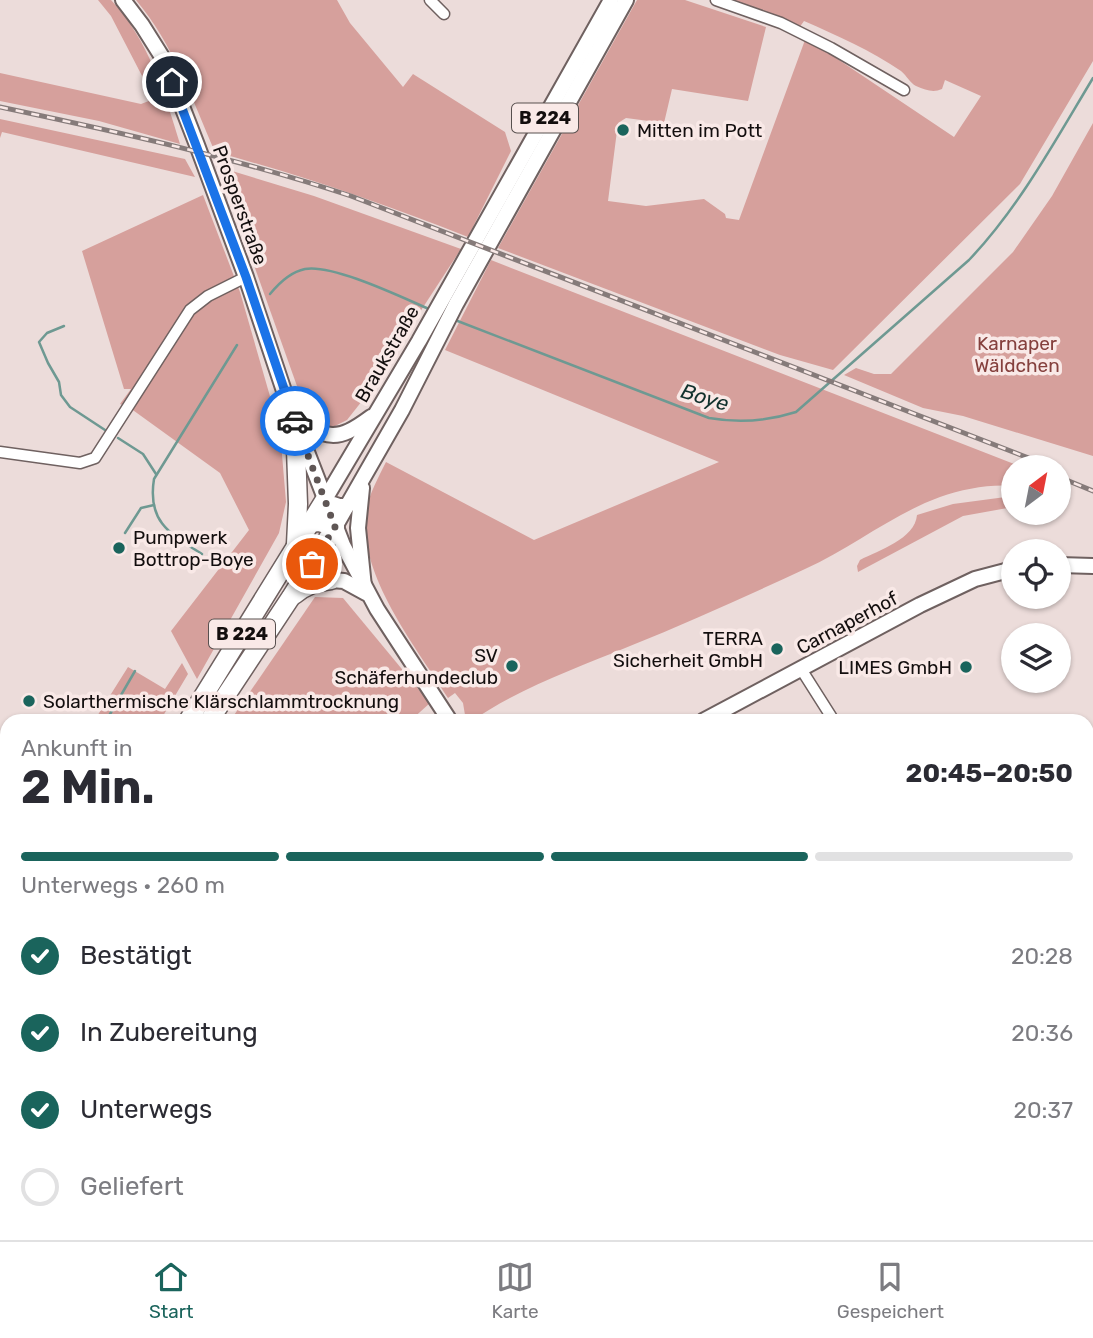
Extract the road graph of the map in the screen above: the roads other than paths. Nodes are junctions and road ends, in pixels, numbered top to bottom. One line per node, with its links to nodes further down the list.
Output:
1 (124, 0): 8 (main road, Prosperstraße)
2 (430, 0): 6 (street)
3 (611, 0): 9 (main road, Braukstraße / B 224)
4 (626, 0): 9 (main road, Braukstraße / B 224)
5 (716, 0): 7 (street)
6 (444, 14)
7 (904, 90)
8 (246, 277): 12 (main road, Prosperstraße); 13 (street)
9 (449, 301): 10 (main road, Braukstraße / B 224)
10 (436, 326): 11 (main road, Braukstraße / B 224); 14 (main road, Braukstraße / B 224)
11 (378, 412): 12 (main road); 15 (main road, Braukstraße / B 224)
12 (294, 419): 15 (main road, Prosperstraße); 19 (highway)
13 (0, 452)
14 (363, 479): 16 (main road, Braukstraße / B 224); 24 (main road)
15 (324, 501): 16 (main road); 17 (highway, Braukstraße / B 224); 18 (main road, Prosperstraße)
16 (347, 506): 18 (main road, Braukstraße / B 224)
17 (310, 523): 18 (highway); 19 (highway, Braukstraße / B 224)
18 (335, 527): 24 (main road, Prosperstraße); 25 (highway, Braukstraße / B 224)
19 (295, 547): 27 (highway, Braukstraße / B 224)
20 (1071, 565): 21 (main road)
21 (1093, 566)
22 (1001, 572): 26 (main road, Carnaperhof)
23 (331, 580): 24 (main road); 25 (highway)
24 (366, 590): 29 (main road, Prosperstraße)
25 (292, 597): 28 (highway, Braukstraße / B 224)
26 (802, 669): 30 (main road, Carnaperhof); 31 (street)
27 (192, 714)
28 (214, 714)
29 (446, 714)
30 (716, 714)
31 (830, 714)

